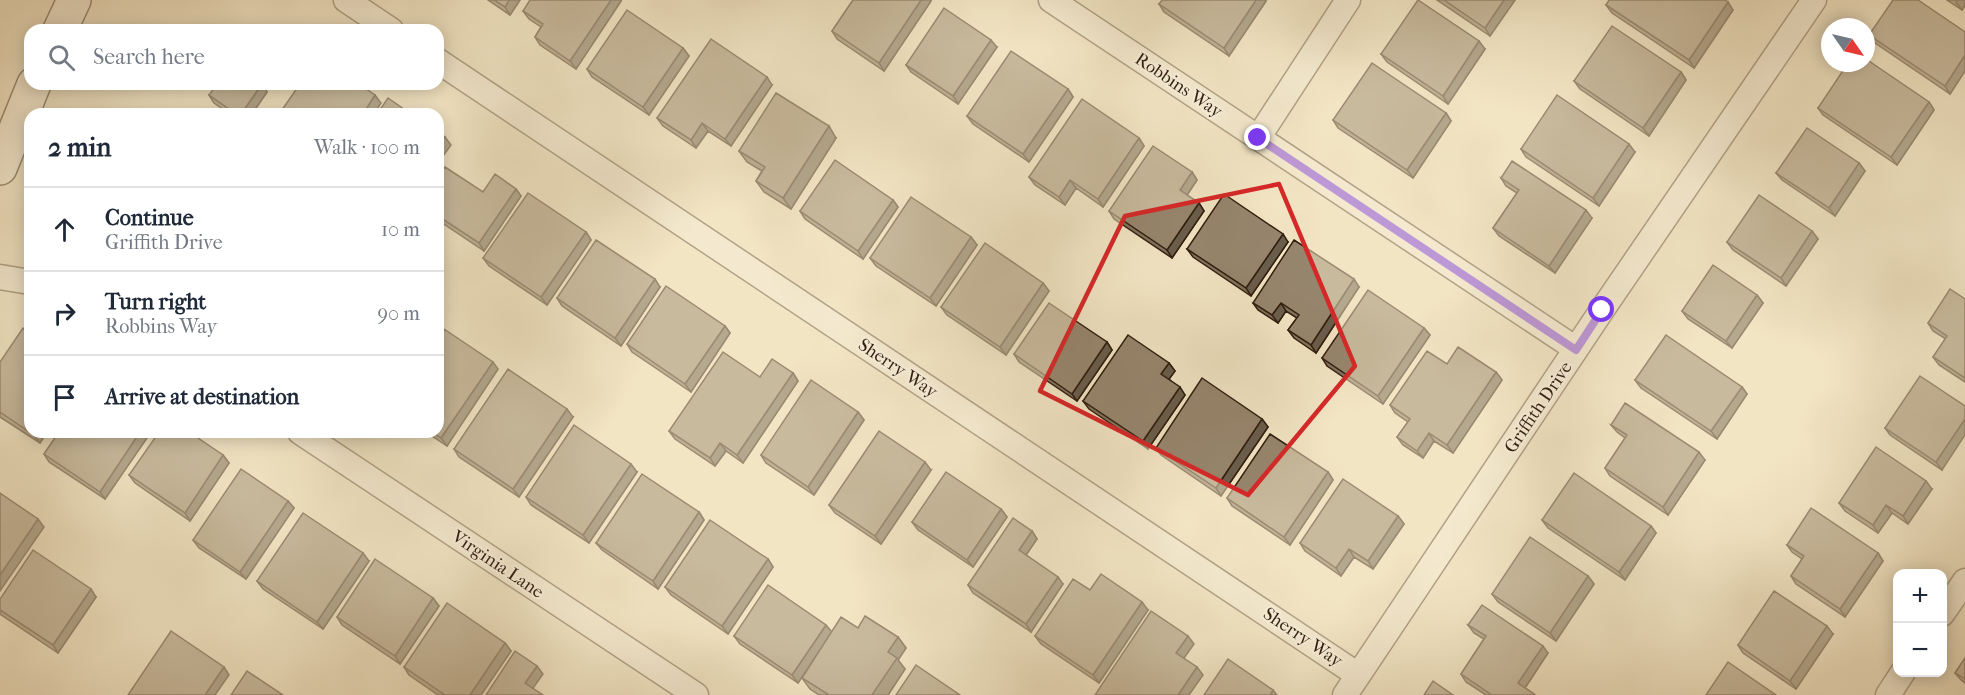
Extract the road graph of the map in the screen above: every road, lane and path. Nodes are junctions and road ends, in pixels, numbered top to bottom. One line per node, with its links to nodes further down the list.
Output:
1 (74, 0): 6 (main road)
2 (346, 0): 7 (street)
3 (1051, 0): 12 (street, Robbins Way)
4 (1348, 0): 12 (street)
5 (1814, 0): 16 (street, Griffith Drive)
6 (63, 24)
7 (382, 24)
8 (444, 65): 20 (street, Sherry Way)
9 (32, 90): 10 (main road)
10 (24, 108)
11 (24, 109): 13 (main road)
12 (1258, 138): 16 (street, Robbins Way)
13 (0, 168)
14 (0, 277): 15 (street)
15 (24, 281)
16 (1576, 350): 20 (street, Griffith Drive)
17 (309, 438): 22 (street, Virginia Lane)
18 (1965, 580): 19 (street)
19 (1947, 607)
20 (1358, 675): 23 (street, Griffith Drive)
21 (1900, 677): 24 (street)
22 (696, 695)
23 (1345, 695)
24 (1888, 695)

